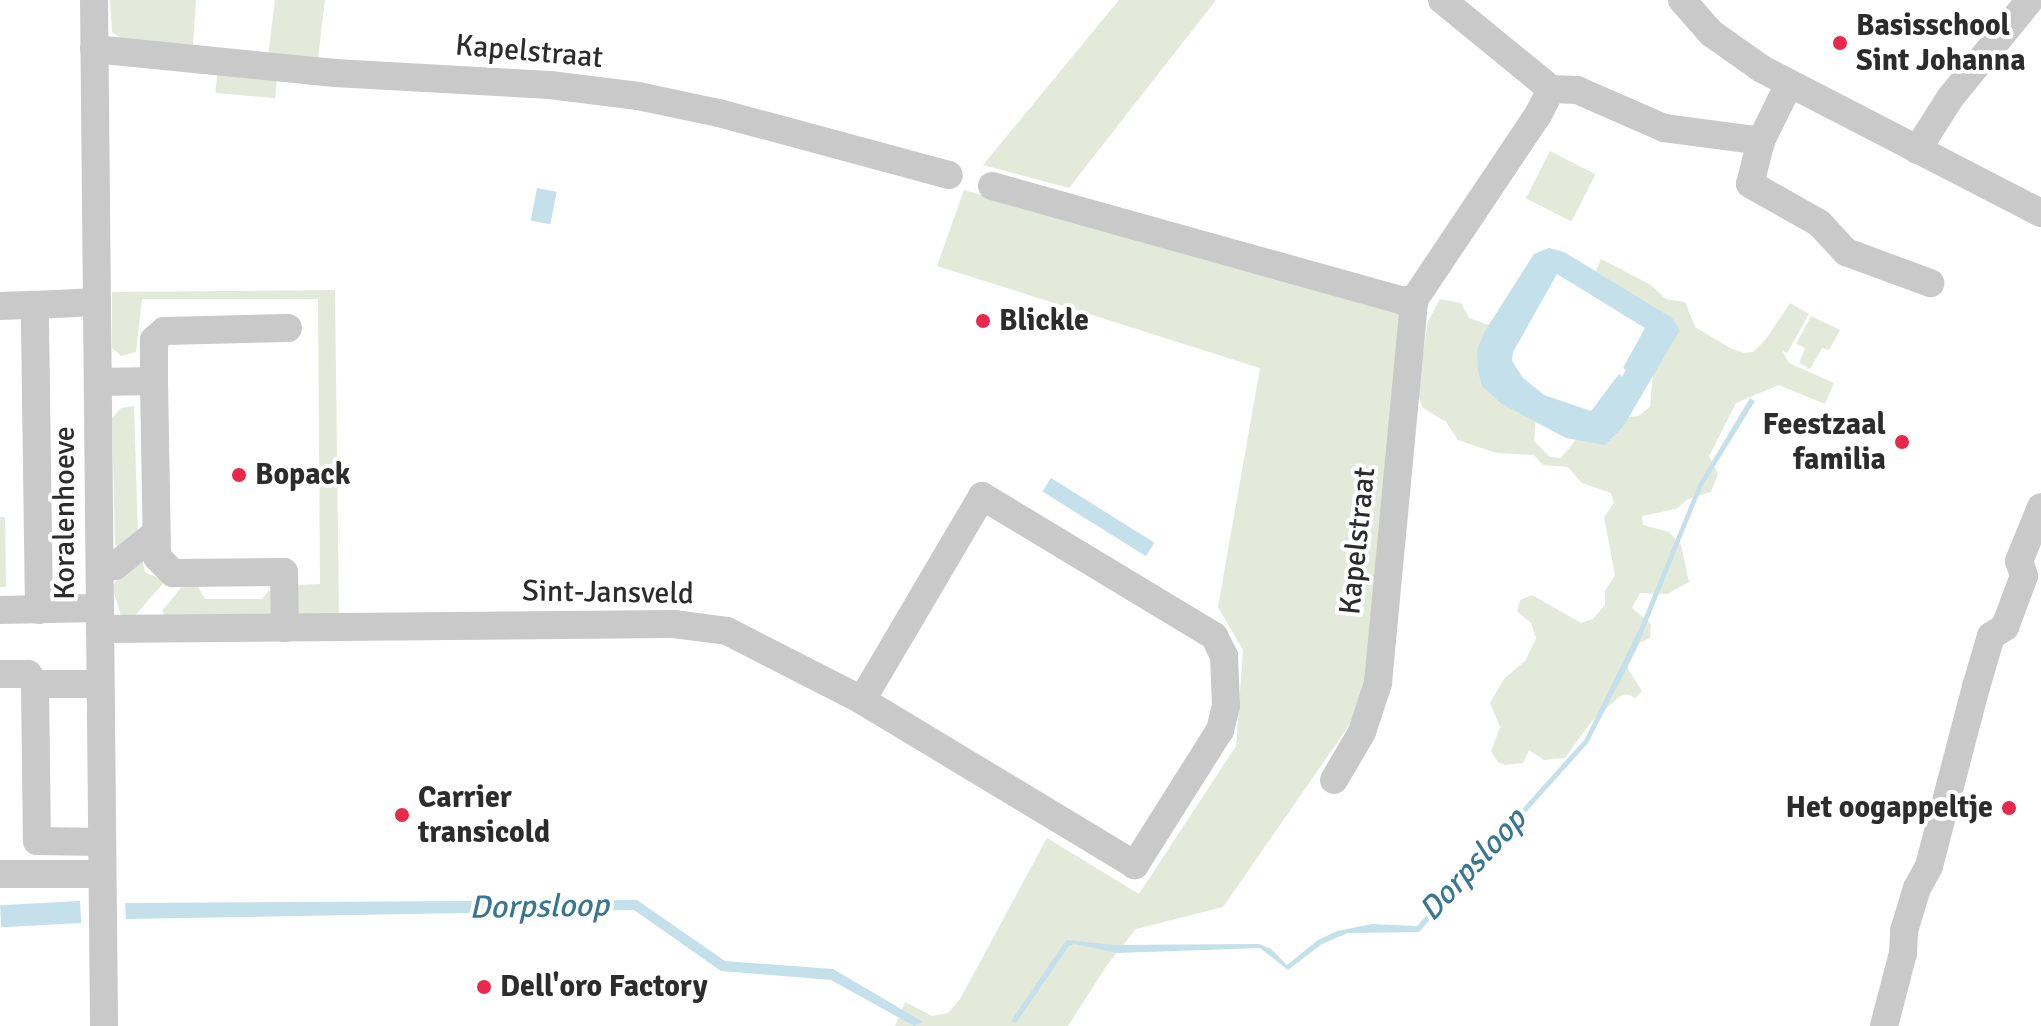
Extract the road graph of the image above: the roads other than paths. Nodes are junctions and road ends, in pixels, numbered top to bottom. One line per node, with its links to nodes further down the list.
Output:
1 (94, 0): 5 (street, Koralenhoeve)
2 (1442, 0): 7 (street)
3 (1682, 0): 6 (street)
4 (2030, 0): 9 (street)
5 (94, 49): 10 (street, Kapelstraat); 15 (street, Koralenhoeve)
6 (1789, 84): 8 (street); 9 (street)
7 (1551, 89): 8 (street); 14 (street, Kapelstraat)
8 (1761, 141): 13 (street)
9 (1917, 150): 12 (street)
10 (949, 175)
11 (992, 186): 14 (street)
12 (2041, 213)
13 (1930, 283)
14 (1414, 300): 32 (street, Kapelstraat)
15 (97, 302): 16 (street); 20 (street, Koralenhoeve)
16 (35, 305): 17 (street); 25 (street)
17 (0, 306)
18 (288, 328): 19 (street)
19 (154, 381): 20 (street); 22 (street)
20 (98, 382): 23 (street, Koralenhoeve)
21 (2041, 507): 37 (street)
22 (156, 533): 23 (street); 27 (street)
23 (100, 567): 26 (street, Koralenhoeve)
24 (0, 610): 25 (street, Sint-Jansveld)
25 (39, 610): 26 (street, Sint-Jansveld)
26 (100, 619): 27 (street, Sint-Jansveld); 30 (street, Koralenhoeve)
27 (285, 628): 31 (street, Sint-Jansveld)
28 (0, 674): 29 (street)
29 (35, 684): 30 (street); 33 (street)
30 (100, 684): 33 (street, Koralenhoeve)
31 (862, 700): 31 (street, Sint-Jansveld)
32 (1334, 780)
33 (102, 842): 35 (street, Koralenhoeve)
34 (0, 874): 35 (street)
35 (102, 874): 36 (street, Koralenhoeve)
36 (104, 1026)
37 (1884, 1026)

